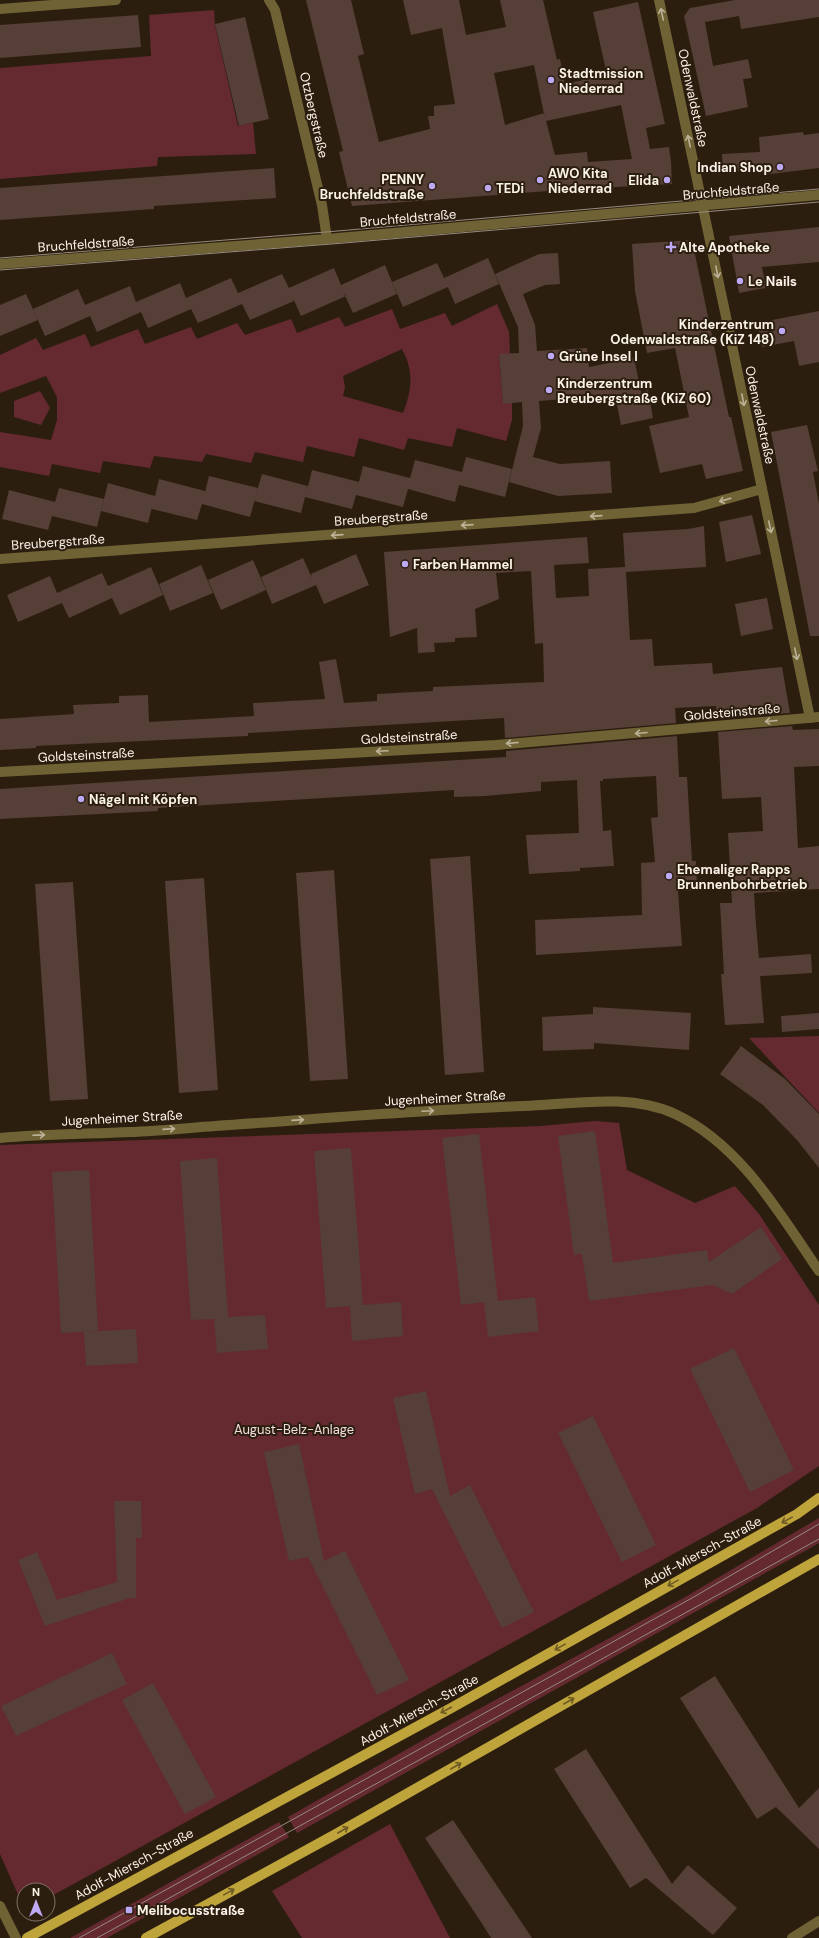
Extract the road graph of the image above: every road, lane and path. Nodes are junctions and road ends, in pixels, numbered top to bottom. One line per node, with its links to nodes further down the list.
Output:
1 (116, 0): 4 (street)
2 (269, 0): 7 (street, Otzbergstraße)
3 (659, 0): 6 (street, Odenwaldstraße, one-way to 3)
4 (0, 8)
5 (819, 195): 6 (street, Bruchfeldstraße)
6 (703, 207): 7 (street, Bruchfeldstraße); 9 (street, Odenwaldstraße, one-way to 9)
7 (327, 239): 8 (street, Bruchfeldstraße)
8 (0, 264)
9 (762, 489): 10 (street, Breubergstraße, one-way to 10); 11 (street, Odenwaldstraße, one-way to 11)
10 (0, 559)
11 (814, 718): 12 (street, Goldsteinstraße, one-way to 12)
12 (0, 772)
13 (0, 1138): 14 (street, Jugenheimer Straße, one-way to 14)
14 (819, 1271)
15 (819, 1498): 20 (main road, Adolf-Miersch-Straße, one-way to 20)
16 (819, 1559): 21 (main road, one-way to 16)
17 (0, 1906): 19 (street)
18 (819, 1921): 22 (street)
19 (16, 1938)
20 (27, 1938)
21 (146, 1938)
22 (792, 1938)

